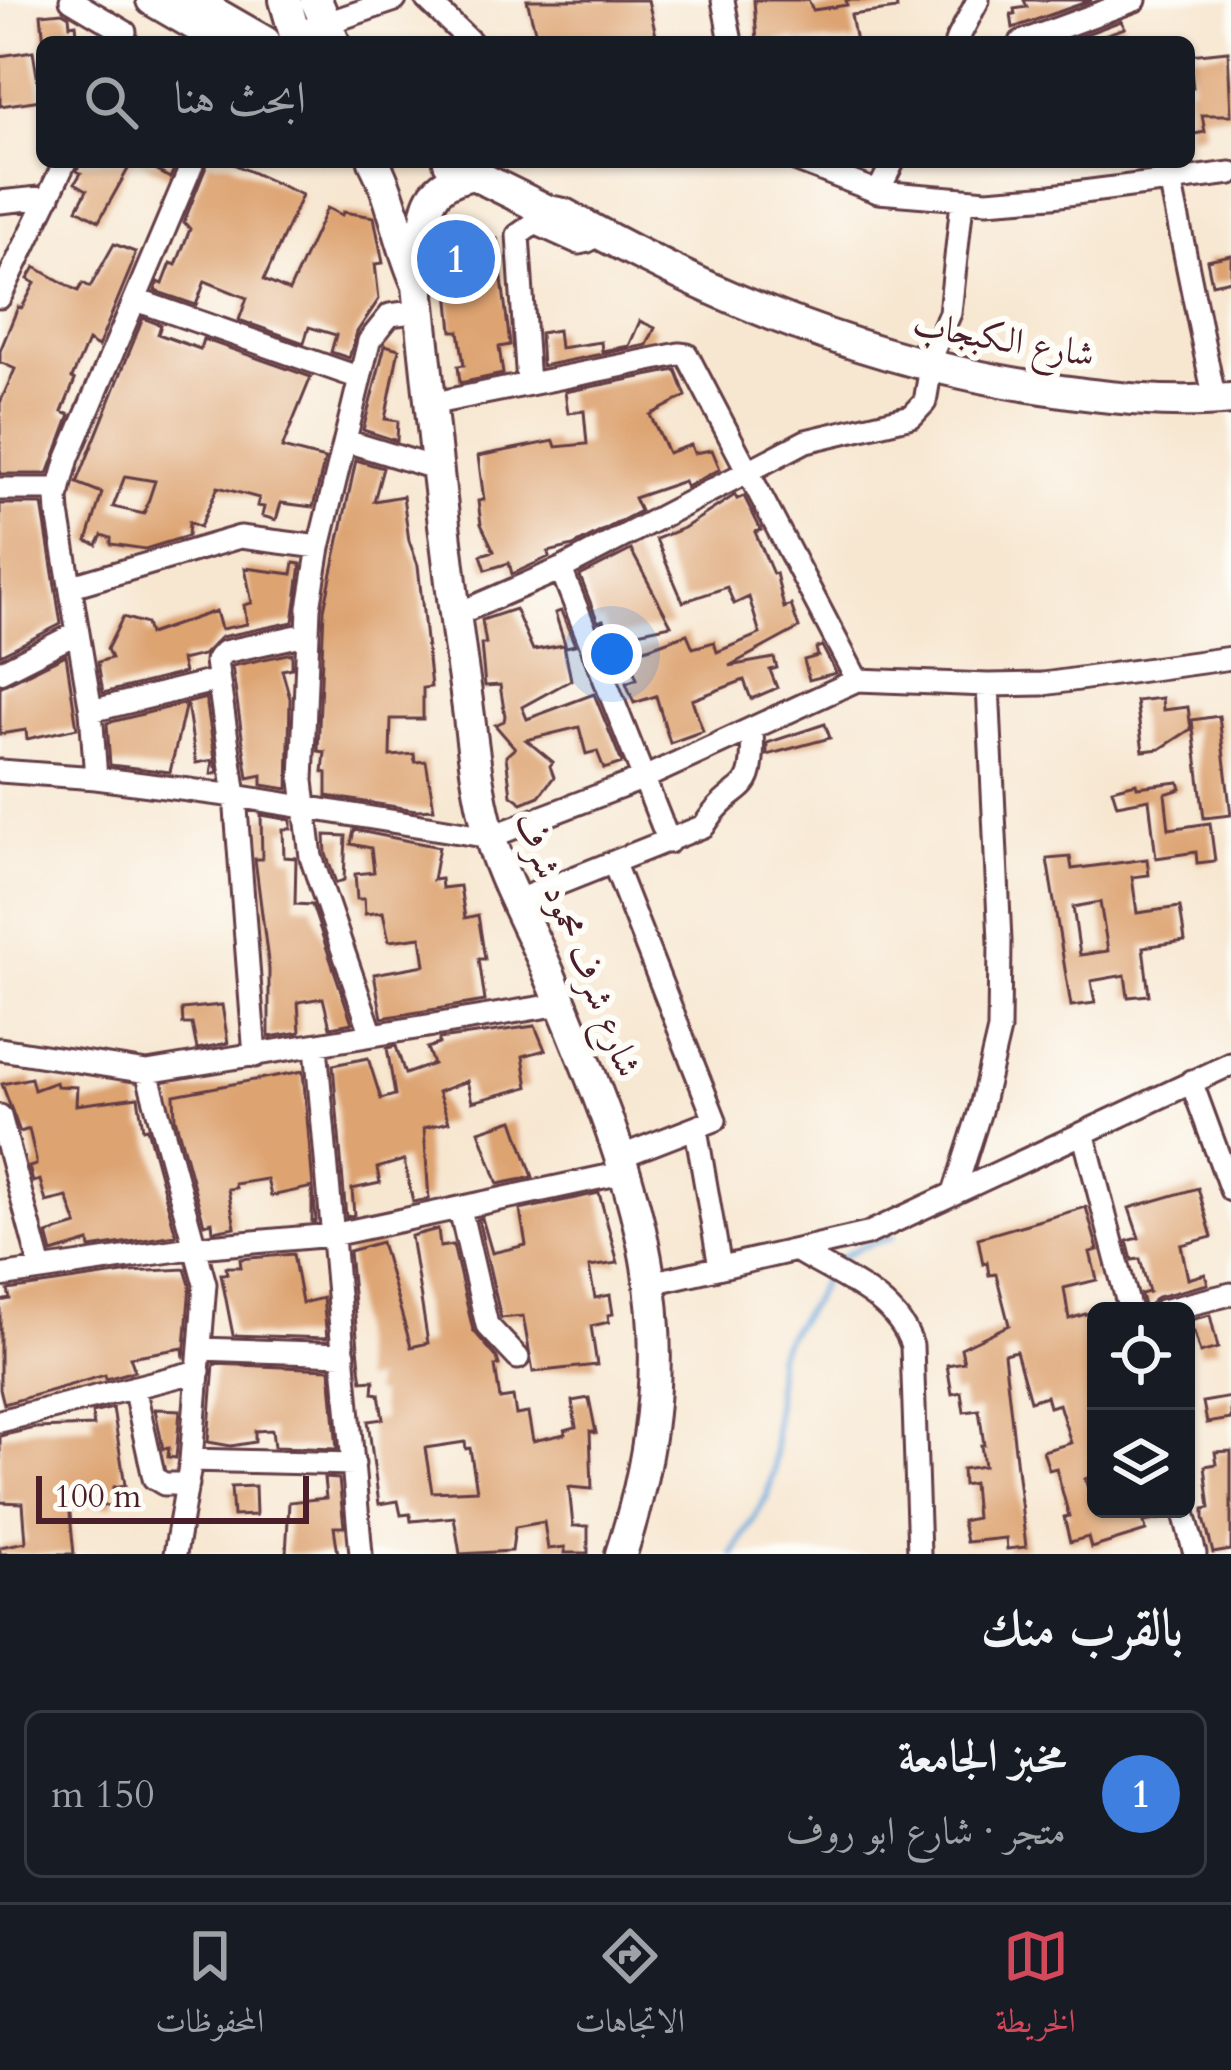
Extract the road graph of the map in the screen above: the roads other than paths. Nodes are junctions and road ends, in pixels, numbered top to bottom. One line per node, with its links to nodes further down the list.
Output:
1 (71, 0): 11 (street)
2 (152, 0): 9 (street)
3 (285, 0): 14 (street)
4 (395, 0): 10 (street)
5 (427, 0): 16 (street)
6 (723, 0): 17 (street)
7 (978, 0): 18 (street)
8 (1135, 0): 19 (street)
9 (186, 21): 12 (street); 13 (street)
10 (325, 22): 15 (street)
11 (127, 36)
12 (213, 36)
13 (269, 36)
14 (286, 36)
15 (293, 36)
16 (465, 36)
17 (729, 36)
18 (959, 36)
19 (1037, 36)
20 (62, 168): 31 (street)
21 (191, 168): 38 (street)
22 (377, 168): 37 (street)
23 (399, 168): 35 (street)
24 (466, 168): 35 (street)
25 (472, 168): 34 (street, شارع الكبجاب)
26 (816, 168): 30 (street)
27 (890, 168): 30 (street)
28 (1231, 173): 29 (street)
29 (1170, 180): 33 (street); 42 (street)
30 (878, 192): 33 (street)
31 (50, 196): 32 (street); 36 (street)
32 (0, 202)
33 (962, 202): 39 (street)
34 (595, 232): 39 (street, شارع الكبجاب); 41 (street)
35 (423, 233): 37 (street)
36 (0, 297)
37 (419, 298): 40 (street); 43 (street, شارع شرف محمود شرف)
38 (136, 300): 40 (street); 48 (street)
39 (931, 366): 42 (street, شارع الكبجاب); 46 (street)
40 (360, 378): 44 (street)
41 (528, 384): 43 (street); 46 (street)
42 (1223, 400)
43 (430, 404): 45 (street, شارع شرف محمود شرف)
44 (346, 441): 45 (street); 49 (street)
45 (438, 469): 52 (street, شارع شرف محمود شرف)
46 (750, 472): 50 (street); 58 (street)
47 (0, 489): 48 (street)
48 (60, 489): 51 (street)
49 (320, 548): 51 (street); 54 (street)
50 (561, 569): 52 (street); 64 (street)
51 (72, 586): 53 (street)
52 (455, 615): 67 (street, شارع شرف محمود شرف)
53 (77, 633): 56 (street); 60 (street)
54 (307, 634): 57 (street); 66 (street)
55 (1231, 658): 59 (street)
56 (0, 672)
57 (218, 680): 60 (street); 65 (street)
58 (857, 680): 59 (street); 61 (street)
59 (988, 685): 84 (street)
60 (91, 711): 63 (street)
61 (752, 729): 64 (street); 68 (street)
62 (0, 771): 63 (street)
63 (96, 778): 65 (street)
64 (642, 778): 67 (street); 68 (street)
65 (235, 796): 66 (street); 75 (street)
66 (303, 807): 67 (street); 72 (street)
67 (490, 837): 70 (street, شارع شرف محمود شرف)
68 (669, 842): 69 (street)
69 (614, 863): 70 (street); 80 (street)
70 (518, 900): 71 (street, شارع شرف محمود شرف)
71 (562, 1004): 72 (street); 82 (street, شارع شرف محمود شرف)
72 (372, 1035): 73 (street)
73 (316, 1046): 75 (street); 86 (street)
74 (0, 1048): 77 (street)
75 (255, 1056): 77 (street)
76 (1231, 1064): 78 (street)
77 (147, 1072): 87 (street)
78 (1191, 1082): 81 (street); 83 (street)
79 (0, 1116): 90 (street)
80 (696, 1129): 82 (street); 89 (street)
81 (1084, 1136): 84 (street); 94 (street)
82 (625, 1164): 85 (street); 92 (street, شارع شرف محمود شرف)
83 (1231, 1190)
84 (954, 1192): 88 (street)
85 (460, 1209): 86 (street); 97 (street)
86 (332, 1235): 87 (street); 96 (street)
87 (198, 1247): 90 (street); 98 (street)
88 (799, 1252): 89 (street); 108 (street)
89 (720, 1267): 92 (street)
90 (41, 1269): 91 (street)
91 (0, 1276)
92 (651, 1283): 107 (street, شارع شرف محمود شرف)
93 (1231, 1294): 95 (street)
94 (1128, 1302)
95 (1195, 1303)
96 (344, 1354): 98 (street); 102 (street)
97 (518, 1358)
98 (200, 1360): 99 (street); 101 (street)
99 (134, 1387): 100 (street); 103 (street)
100 (0, 1421)
101 (191, 1460): 102 (street); 103 (street)
102 (354, 1464): 106 (street)
103 (188, 1484): 105 (street)
104 (1185, 1518): 109 (street)
105 (175, 1554)
106 (361, 1554)
107 (621, 1554)
108 (920, 1554)
109 (1195, 1554)

